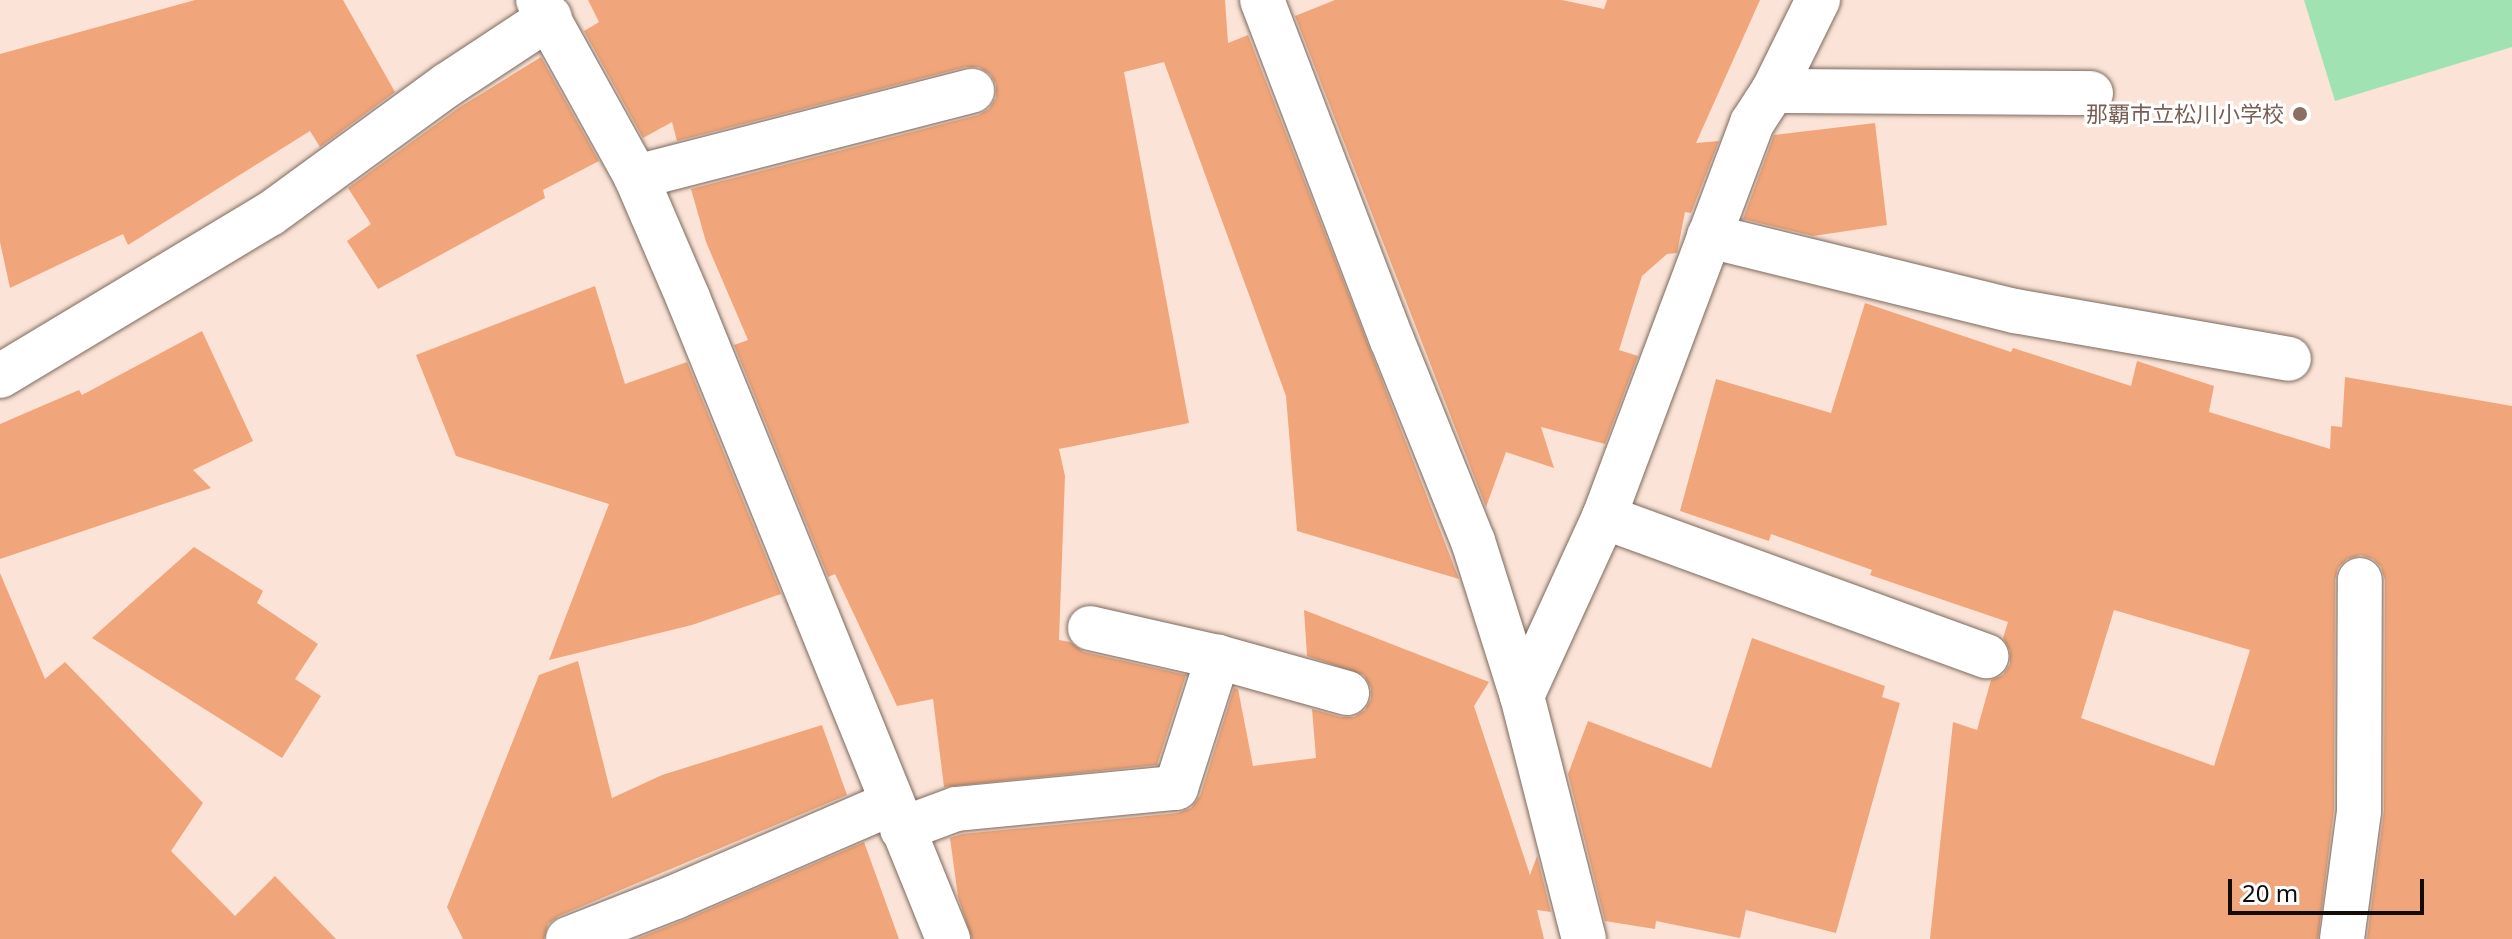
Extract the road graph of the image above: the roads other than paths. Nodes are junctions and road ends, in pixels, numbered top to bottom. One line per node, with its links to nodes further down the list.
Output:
1 (1262, 0): 17 (street)
2 (1818, 0): 5 (street)
3 (544, 9): 7 (street); 10 (street)
4 (972, 91): 7 (street)
5 (1773, 91): 6 (street); 8 (street)
6 (2091, 93)
7 (636, 177): 18 (street)
8 (1709, 236): 9 (street); 11 (street)
9 (2289, 359)
10 (0, 376)
11 (1604, 517): 14 (street); 17 (street)
12 (2360, 580): 22 (street)
13 (1090, 628): 15 (street)
14 (1986, 656)
15 (1218, 657): 16 (street); 18 (street)
16 (1347, 693)
17 (1522, 696): 21 (street)
18 (897, 816): 19 (street); 20 (street)
19 (568, 939)
20 (948, 939)
21 (1585, 939)
22 (2342, 939)

